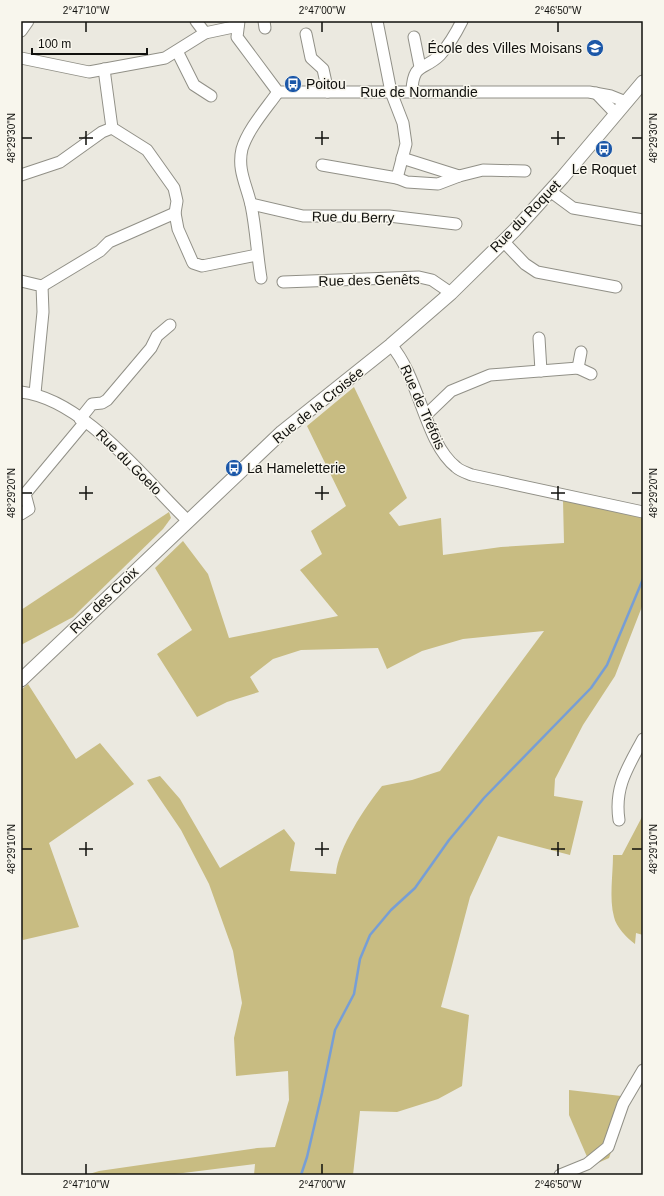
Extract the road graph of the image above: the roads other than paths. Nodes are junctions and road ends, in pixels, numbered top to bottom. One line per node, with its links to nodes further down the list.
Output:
1 (28, 21): 6 (street)
2 (196, 21): 7 (street)
3 (377, 21): 18 (street)
4 (462, 21): 12 (street)
5 (238, 28): 7 (street); 16 (street)
6 (21, 31)
7 (205, 33): 10 (street)
8 (306, 34): 17 (street)
9 (414, 37): 12 (street)
10 (177, 51): 13 (street); 20 (street)
11 (21, 58): 13 (street)
12 (420, 67): 15 (street)
13 (104, 69): 23 (street)
14 (643, 82): 21 (main road, Rue du Roquet)
15 (412, 91): 18 (street, Rue de Normandie); 19 (street, Rue de Normandie)
16 (278, 92): 17 (street, Rue de Normandie); 31 (street)
17 (328, 92): 18 (street, Rue de Normandie)
18 (391, 92): 24 (street)
19 (596, 93): 21 (street, Rue de Normandie); 22 (street)
20 (211, 96)
21 (626, 102): 22 (main road, Rue du Roquet)
22 (616, 114): 30 (main road, Rue du Roquet)
23 (112, 128): 27 (street); 32 (street)
24 (402, 158): 28 (street); 29 (street)
25 (322, 165): 29 (street)
26 (525, 171): 28 (street)
27 (21, 175)
28 (458, 176): 29 (street)
29 (397, 178)
30 (550, 191): 33 (street); 35 (main road, Rue du Roquet)
31 (251, 204): 34 (street, Rue du Berry); 36 (street)
32 (175, 213): 36 (street); 40 (street)
33 (643, 220)
34 (456, 224)
35 (503, 241): 41 (street); 42 (main road, Rue du Roquet)
36 (257, 256): 37 (street)
37 (261, 278)
38 (21, 281): 40 (street)
39 (284, 282): 42 (street, Rue des Genêts)
40 (42, 286): 51 (street)
41 (616, 287)
42 (451, 293): 45 (main road, Rue de la Croisée)
43 (170, 325): 53 (street)
44 (538, 338): 48 (street)
45 (391, 345): 52 (street, Rue de Tréfois); 57 (main road, Rue de la Croisée)
46 (581, 352): 47 (street)
47 (578, 368): 48 (street); 49 (street)
48 (540, 371): 52 (street)
49 (592, 374)
50 (21, 392): 51 (street, Rue du Goelo)
51 (35, 393): 53 (street, Rue du Goelo)
52 (426, 415): 55 (street, Rue de Tréfois)
53 (82, 420): 54 (street); 57 (street, Rue du Goelo)
54 (24, 490): 56 (street)
55 (643, 512)
56 (21, 514)
57 (188, 521): 58 (main road, Rue des Croix)
58 (21, 680)
59 (643, 740): 60 (street)
60 (619, 820)
61 (643, 1070): 62 (street)
62 (560, 1175)

